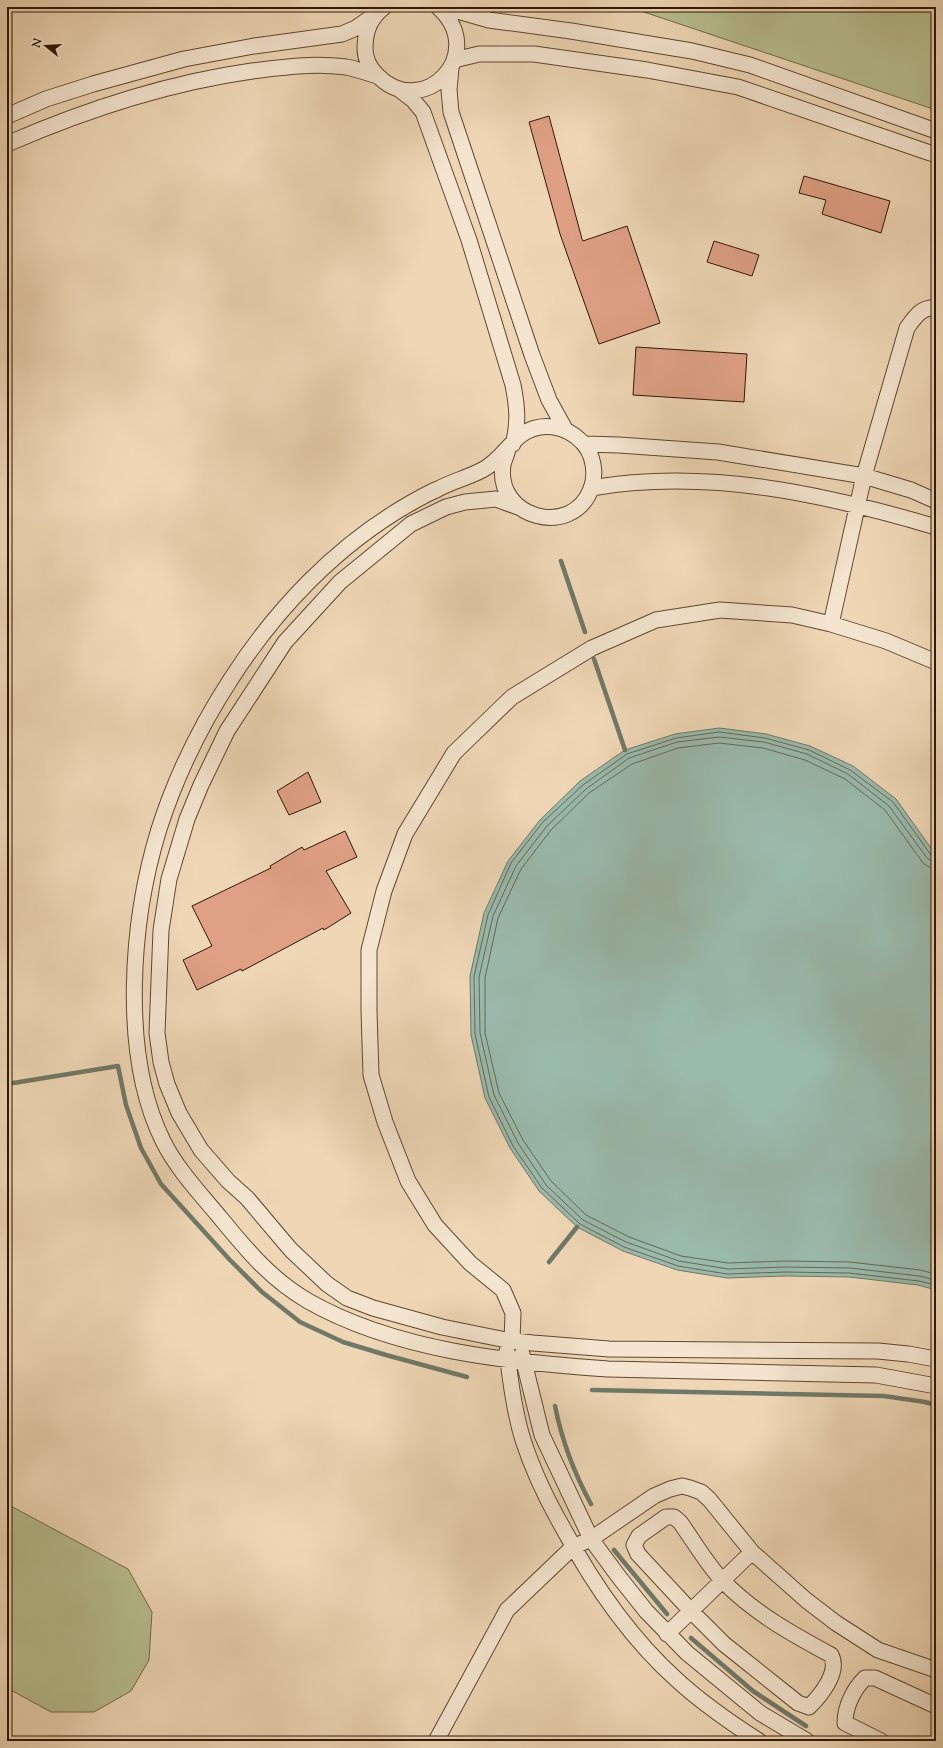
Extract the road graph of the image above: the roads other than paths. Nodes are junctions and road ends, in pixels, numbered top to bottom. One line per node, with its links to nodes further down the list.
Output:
1 (438, 7): 4 (street)
2 (444, 7): 8 (street)
3 (380, 10): 5 (street); 7 (street)
4 (453, 64): 6 (street); 10 (street); 12 (street)
5 (378, 76): 6 (street); 9 (street)
6 (400, 90): 14 (street)
7 (7, 116)
8 (936, 131)
9 (7, 144)
10 (936, 155)
11 (936, 308): 15 (street)
12 (565, 429): 13 (street); 14 (street)
13 (584, 444): 15 (street); 16 (street)
14 (511, 446): 19 (street); 24 (street)
15 (864, 476): 17 (street); 18 (street)
16 (591, 488): 18 (street); 19 (street)
17 (936, 501)
18 (858, 505): 20 (street); 21 (street)
19 (519, 508): 23 (street)
20 (936, 527)
21 (831, 624): 22 (street); 23 (street)
22 (936, 662)
23 (512, 1340): 24 (street); 25 (street); 26 (street)
24 (508, 1359): 26 (street); 29 (street)
25 (936, 1359)
26 (523, 1362): 27 (street); 28 (street)
27 (936, 1386)
28 (592, 1539): 29 (street); 30 (street); 33 (street)
29 (573, 1547): 36 (street); 37 (street)
30 (752, 1552): 31 (street); 34 (street)
31 (722, 1580): 32 (street); 32 (street); 32 (street)
32 (691, 1611): 33 (street)
33 (667, 1634): 38 (street)
34 (936, 1670)
35 (936, 1706): 39 (street)
36 (436, 1741)
37 (759, 1741)
38 (807, 1741)
39 (881, 1741)

